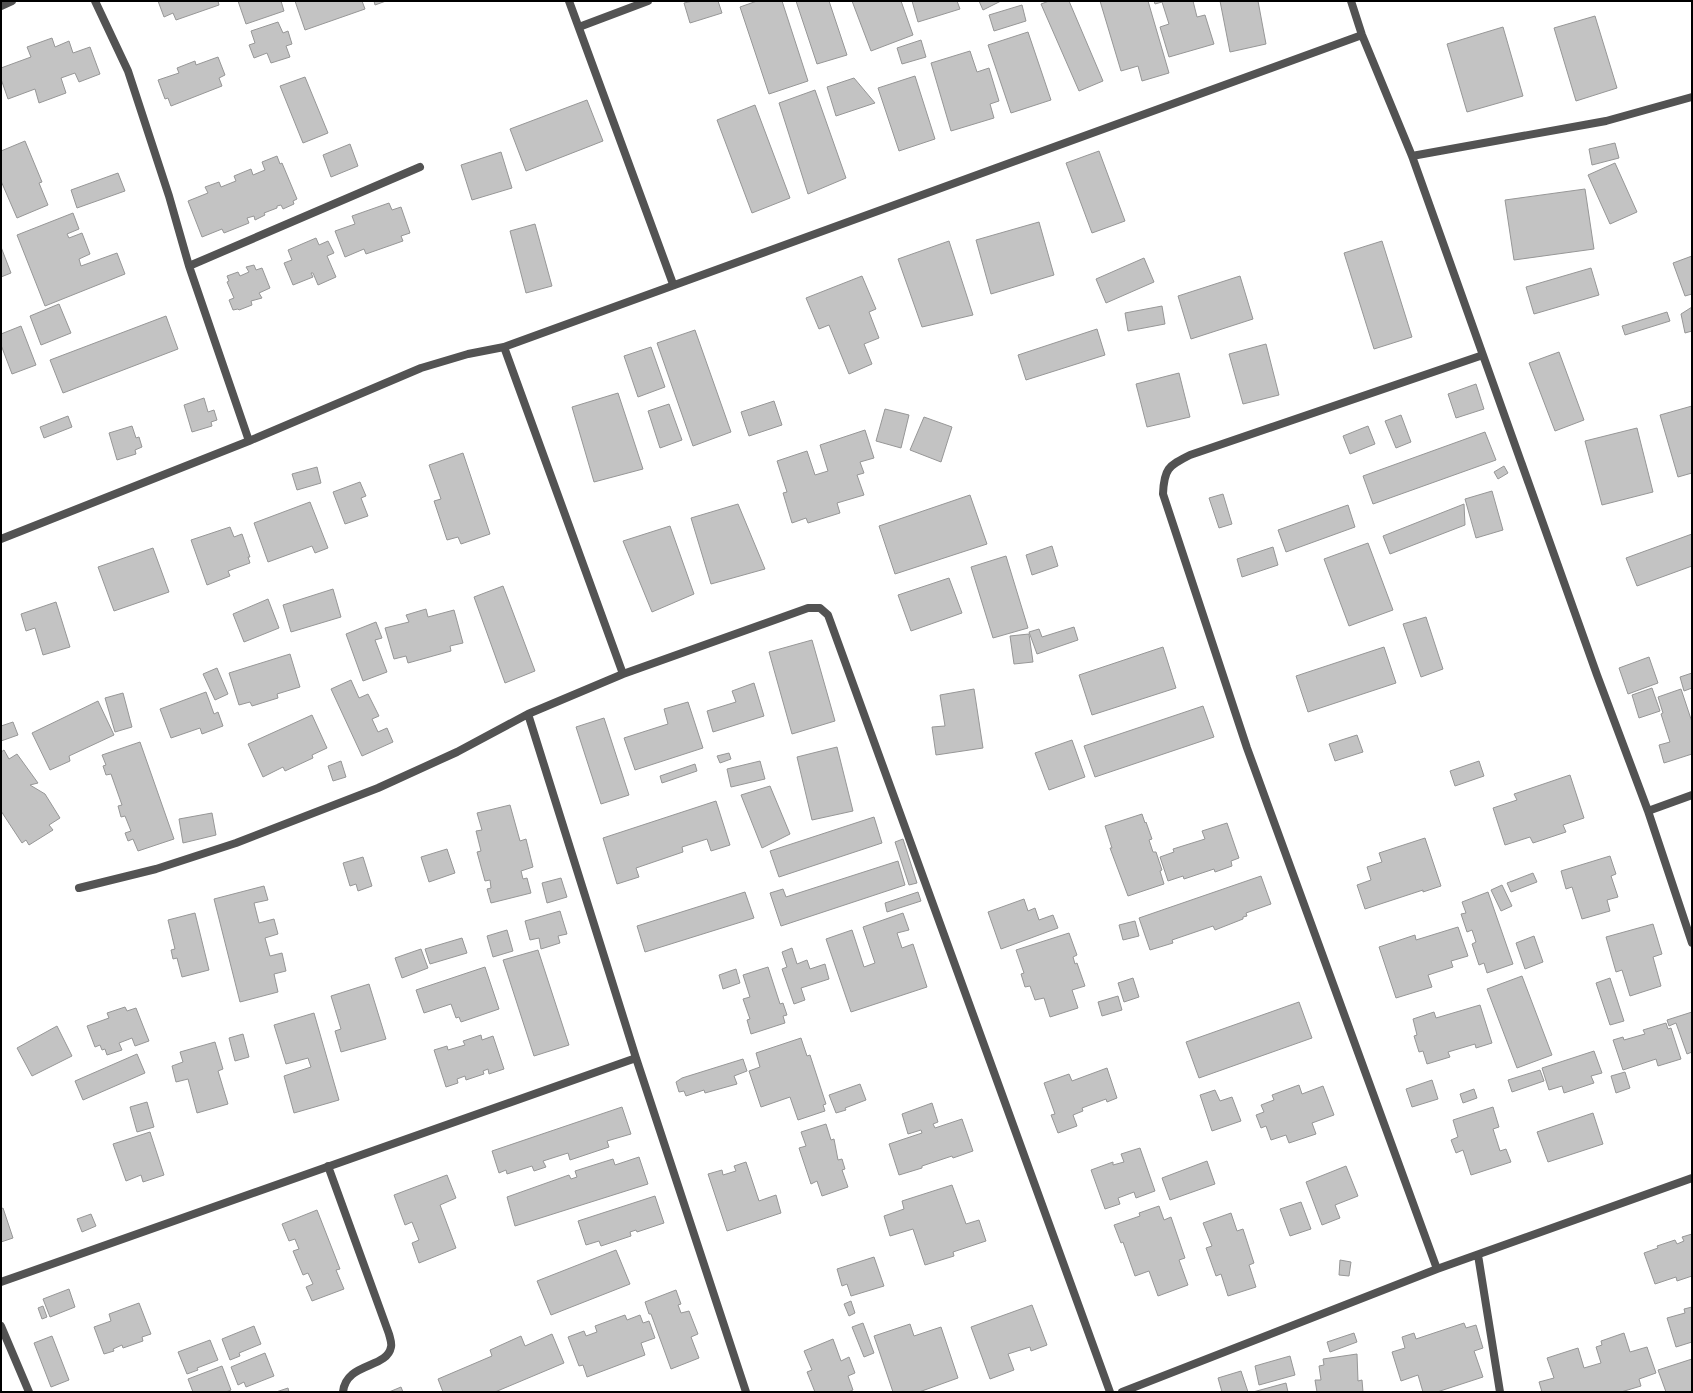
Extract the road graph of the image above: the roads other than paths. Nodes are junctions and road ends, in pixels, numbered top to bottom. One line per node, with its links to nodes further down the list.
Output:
1 (12, 1): 6 (street)
2 (95, 1): 12 (street)
3 (570, 1): 7 (street)
4 (648, 1): 7 (street)
5 (1351, 1): 8 (street)
6 (1, 6)
7 (579, 27): 13 (street)
8 (1362, 35): 10 (street); 13 (street)
9 (1692, 97): 10 (street)
10 (1412, 156): 15 (street)
11 (420, 167): 12 (street)
12 (189, 266): 16 (street)
13 (673, 284): 14 (street)
14 (504, 346): 16 (street); 18 (street)
15 (1483, 355): 21 (street); 28 (street)
16 (249, 441): 17 (street)
17 (1, 538)
18 (623, 674): 19 (street); 35 (street)
19 (528, 714): 22 (street); 24 (street)
20 (1692, 795): 21 (street)
21 (1648, 811): 23 (street)
22 (79, 888)
23 (1692, 943)
24 (636, 1058): 25 (street); 34 (street)
25 (328, 1166): 29 (street); 33 (street)
26 (1692, 1178): 27 (street)
27 (1478, 1255): 28 (street); 37 (street)
28 (1437, 1269): 31 (street)
29 (1, 1282)
30 (1, 1326): 32 (street)
31 (1138, 1389): 36 (street)
32 (29, 1392)
33 (343, 1392)
34 (746, 1392)
35 (1110, 1392)
36 (1122, 1392)
37 (1500, 1392)

